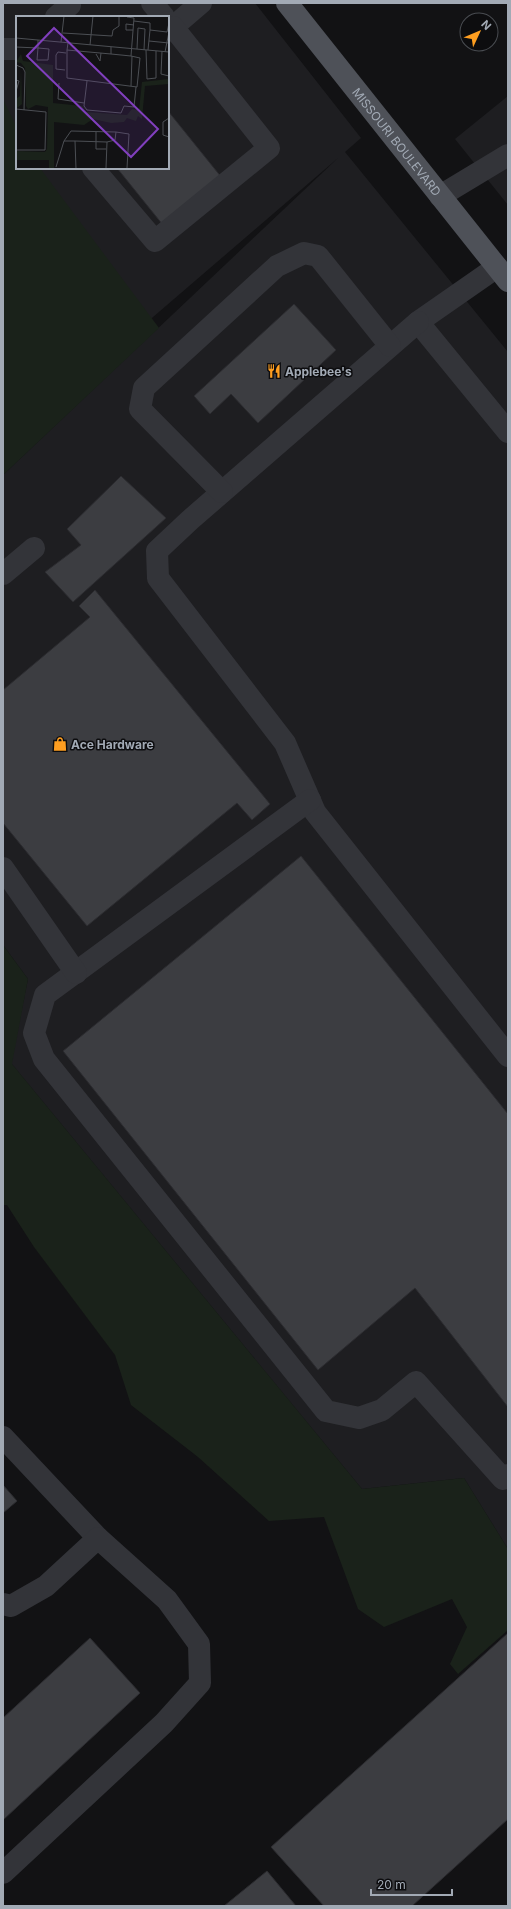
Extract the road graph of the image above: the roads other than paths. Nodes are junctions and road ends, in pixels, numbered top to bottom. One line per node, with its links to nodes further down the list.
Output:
1 (152, 3): 4 (lane)
2 (201, 3): 5 (lane)
3 (286, 3): 11 (main road, MISSOURI BOULEVARD)
4 (162, 16)
5 (169, 23)
6 (169, 25): 10 (lane)
7 (3, 49): 8 (lane)
8 (16, 49)
9 (508, 155): 11 (lane)
10 (94, 169)
11 (440, 196): 12 (main road, MISSOURI BOULEVARD)
12 (502, 274): 13 (lane)
13 (418, 322): 14 (lane); 15 (lane)
14 (390, 346): 16 (lane); 16 (lane)
15 (508, 432)
16 (222, 492): 19 (lane)
17 (34, 548): 18 (lane)
18 (3, 574)
19 (310, 800): 21 (lane); 22 (lane)
20 (3, 868): 21 (lane)
21 (76, 973): 24 (lane)
22 (508, 1056)
23 (3, 1437): 25 (lane)
24 (508, 1475)
25 (98, 1538): 26 (lane); 27 (lane)
26 (3, 1604)
27 (3, 1874)

